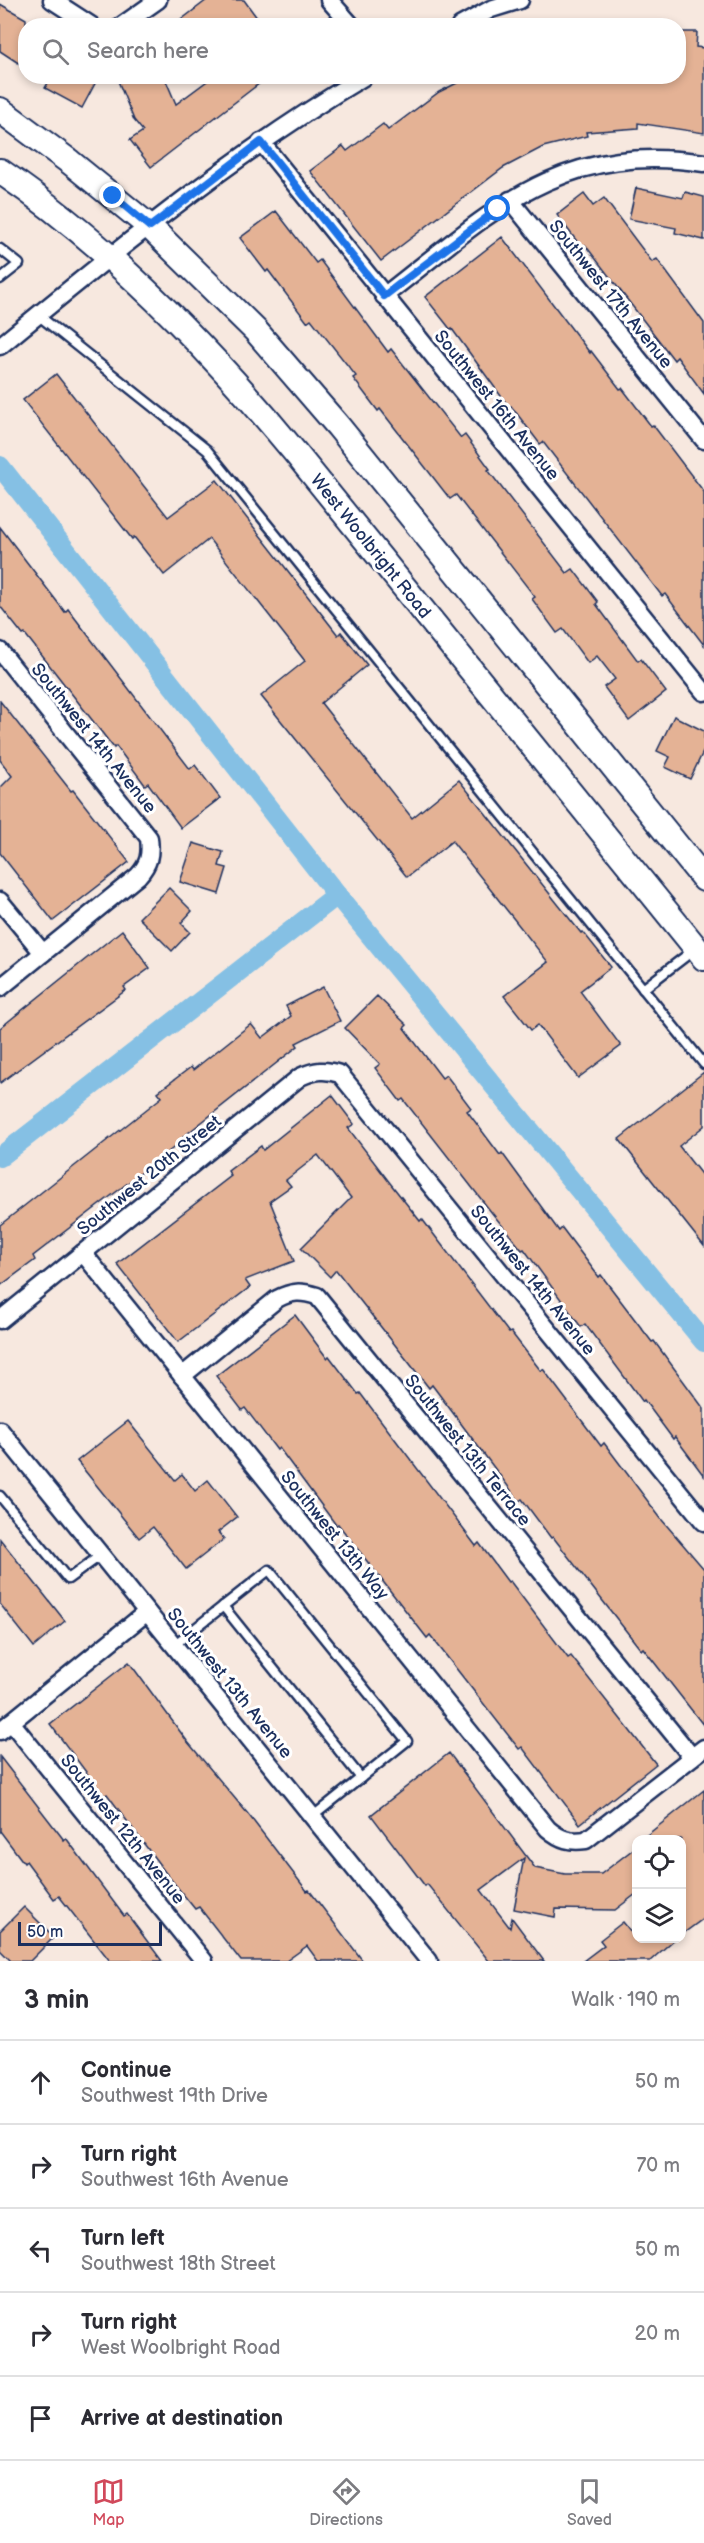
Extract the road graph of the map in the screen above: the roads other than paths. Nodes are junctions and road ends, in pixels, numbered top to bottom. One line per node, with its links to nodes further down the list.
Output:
1 (52, 0): 5 (street)
2 (158, 0): 6 (street)
3 (329, 0): 7 (street)
4 (520, 0): 8 (street)
5 (80, 18)
6 (132, 18)
7 (345, 18)
8 (475, 18)
9 (352, 84): 11 (street)
10 (0, 110): 15 (main road)
11 (261, 142): 15 (street); 19 (street, Southwest 16th Avenue)
12 (704, 163): 14 (street)
13 (0, 171): 17 (main road, West Woolbright Road)
14 (510, 201): 19 (street); 22 (street, Southwest 17th Avenue)
15 (150, 227): 17 (street); 25 (main road)
16 (0, 249): 18 (lane)
17 (109, 259): 20 (street); 27 (main road, West Woolbright Road)
18 (0, 279)
19 (384, 296): 24 (street, Southwest 16th Avenue)
20 (38, 315): 21 (street); 30 (lane)
21 (0, 346)
22 (704, 440)
23 (0, 651): 28 (street, Southwest 14th Avenue)
24 (704, 692)
25 (704, 879)
26 (0, 901): 28 (street)
27 (701, 949): 30 (lane)
28 (43, 953): 29 (street)
29 (0, 988)
30 (643, 989): 31 (lane)
31 (704, 1064)
32 (327, 1070): 33 (street, Southwest 20th Street); 38 (street, Southwest 14th Avenue)
33 (83, 1253): 34 (street, Southwest 20th Street); 35 (street, Southwest 13th Way)
34 (0, 1320)
35 (182, 1376): 44 (street, Southwest 13th Terrace); 44 (street, Southwest 13th Way)
36 (0, 1430): 39 (street, Southwest 13th Avenue)
37 (0, 1496): 39 (lane)
38 (704, 1522)
39 (101, 1555): 41 (street, Southwest 13th Avenue)
40 (223, 1606): 42 (lane); 45 (lane); 45 (lane)
41 (147, 1612): 42 (street, Southwest 13th Avenue); 43 (street)
42 (174, 1645): 46 (street, Southwest 13th Avenue)
43 (4, 1724): 47 (street, Southwest 12th Avenue)
44 (698, 1753)
45 (361, 1778): 46 (lane)
46 (312, 1817): 48 (street, Southwest 13th Avenue)
47 (204, 1961)
48 (429, 1961)

